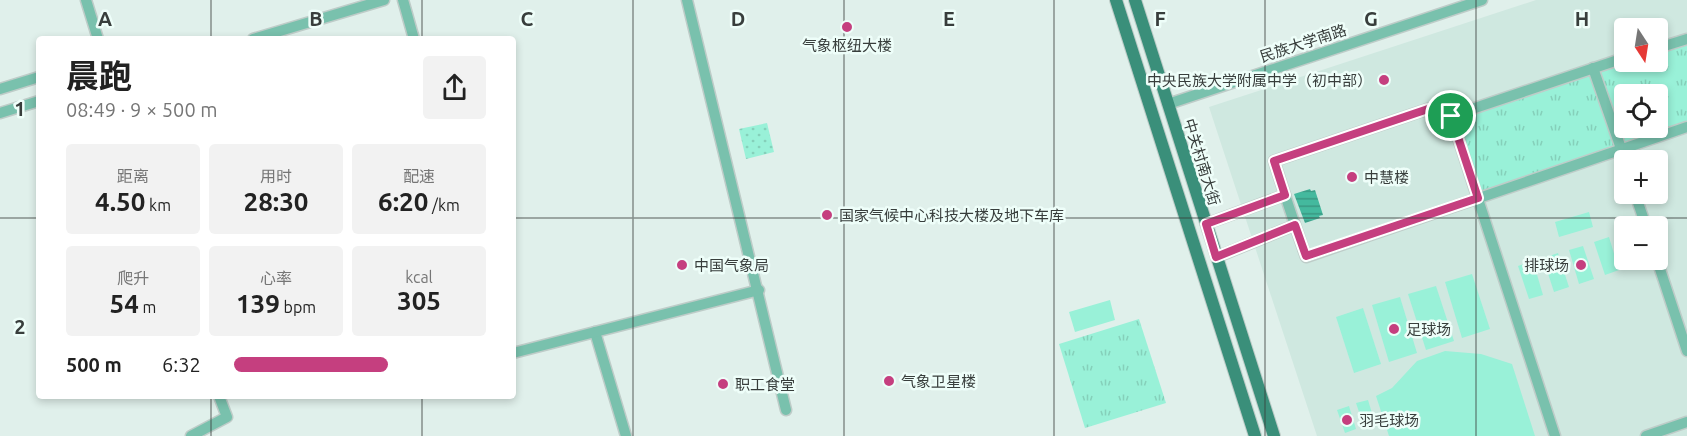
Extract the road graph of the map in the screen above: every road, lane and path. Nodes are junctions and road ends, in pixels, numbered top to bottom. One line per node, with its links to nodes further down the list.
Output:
1 (86, 0): 8 (street)
2 (384, 0): 9 (street)
3 (403, 0): 10 (street)
4 (687, 0): 29 (street)
5 (1116, 0): 38 (main road)
6 (1135, 0): 18 (main road, 中关村南大街)
7 (1482, 0): 18 (street, 民族大学南路)
8 (97, 36)
9 (263, 36)
10 (413, 36)
11 (1687, 39): 12 (street)
12 (1668, 45)
13 (1614, 62): 14 (street)
14 (1593, 69): 20 (street); 22 (street)
15 (36, 78): 16 (street)
16 (0, 89)
17 (36, 101): 19 (street)
18 (1168, 104): 25 (main road, 中关村南大街)
19 (0, 113)
20 (1451, 116): 23 (street); 24 (street)
21 (1687, 127): 22 (street)
22 (1621, 149): 24 (street)
23 (1285, 195): 25 (street); 26 (street)
24 (1478, 198): 26 (street); 40 (street)
25 (1206, 224): 27 (main road, 中关村南大街)
26 (1295, 225): 27 (street)
27 (1216, 257): 39 (main road, 中关村南大街)
28 (1660, 270): 31 (street)
29 (759, 290): 30 (street); 34 (street)
30 (595, 332): 32 (street); 37 (street)
31 (1687, 351)
32 (516, 352)
33 (220, 399): 36 (street)
34 (786, 410)
35 (1687, 422): 41 (street)
36 (191, 436)
37 (626, 436)
38 (1255, 436)
39 (1274, 436)
40 (1555, 436)
41 (1646, 436)

